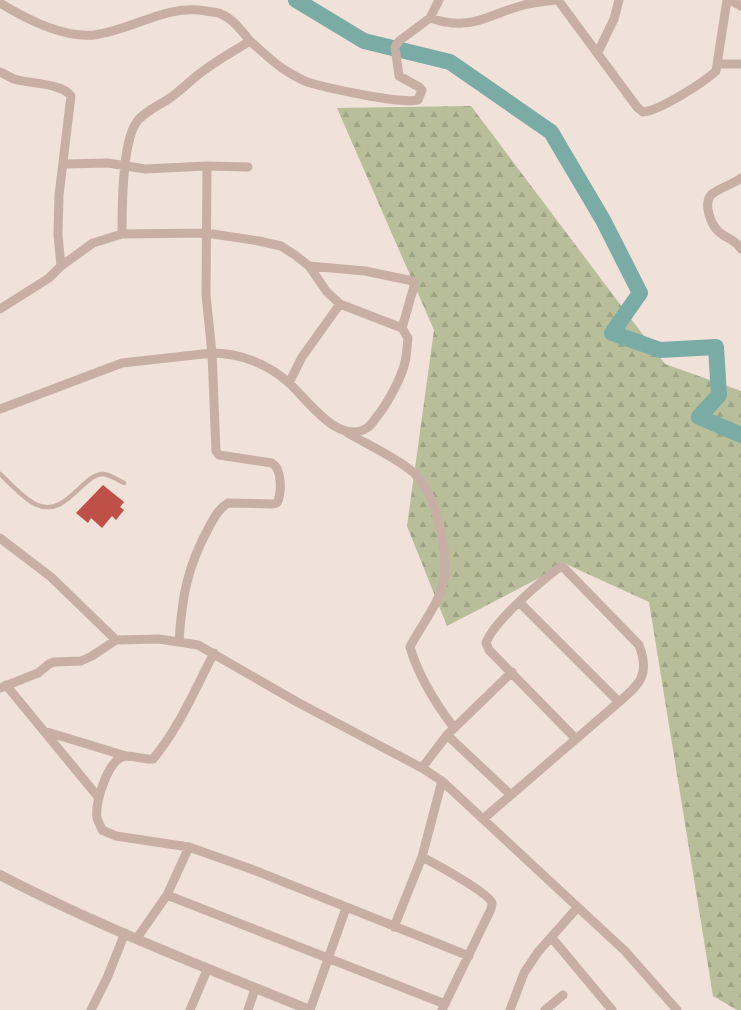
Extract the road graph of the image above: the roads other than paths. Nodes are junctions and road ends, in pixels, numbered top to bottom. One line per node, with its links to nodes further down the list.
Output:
1 (439, 0): 7 (street)
2 (558, 0): 7 (street); 9 (street)
3 (619, 0): 9 (street)
4 (729, 0): 6 (street); 10 (street)
5 (0, 4): 8 (street)
6 (741, 6)
7 (430, 18): 8 (street)
8 (250, 41): 14 (street)
9 (598, 52): 10 (street)
10 (718, 64): 11 (street)
11 (741, 64)
12 (0, 72): 13 (street)
13 (64, 164): 14 (street); 21 (street)
14 (126, 166): 15 (street); 19 (street)
15 (207, 166): 16 (street); 18 (street)
16 (248, 167)
17 (741, 178): 20 (street)
18 (206, 233): 19 (street); 22 (street); 26 (street)
19 (122, 234): 21 (street)
20 (741, 249)
21 (61, 266): 24 (street)
22 (309, 266): 23 (street); 25 (street)
23 (340, 304): 25 (street); 27 (street)
24 (0, 309)
25 (402, 328): 29 (street)
26 (212, 353): 27 (street); 28 (street); 35 (street)
27 (290, 383): 29 (street)
28 (0, 409)
29 (343, 431): 41 (street)
30 (0, 474): 31 (lane)
31 (124, 483)
32 (0, 538): 34 (street)
33 (520, 602): 37 (street); 39 (street); 39 (street)
34 (116, 640): 35 (street); 38 (street)
35 (179, 641): 36 (street)
36 (214, 653): 43 (street); 44 (street)
37 (512, 672): 41 (street); 42 (street)
38 (3, 686): 40 (street)
39 (619, 702): 42 (street)
40 (44, 731): 43 (street); 47 (street)
41 (451, 732): 44 (street); 46 (street)
42 (576, 740): 46 (street)
43 (126, 756): 47 (street)
44 (422, 768): 45 (street)
45 (442, 781): 48 (street); 50 (street)
46 (511, 795): 48 (street)
47 (99, 798): 49 (street)
48 (482, 819): 54 (street)
49 (189, 847): 52 (street); 53 (street)
50 (422, 856): 55 (street); 59 (street)
51 (0, 875): 56 (street)
52 (167, 895): 57 (street); 60 (street)
53 (346, 908): 55 (street); 60 (street)
54 (577, 908): 58 (street); 72 (street)
55 (394, 927): 59 (street)
56 (125, 933): 57 (street); 65 (street)
57 (137, 938): 61 (street)
58 (552, 938): 69 (street); 71 (street)
59 (469, 956): 64 (street)
60 (327, 958): 64 (street); 68 (street)
61 (207, 970): 62 (street); 66 (street)
62 (255, 989): 67 (street); 68 (street)
63 (563, 995): 70 (street)
64 (444, 1007)
65 (91, 1010)
66 (190, 1010)
67 (248, 1010)
68 (310, 1010)
69 (510, 1010)
70 (544, 1010)
71 (612, 1010)
72 (677, 1010)

